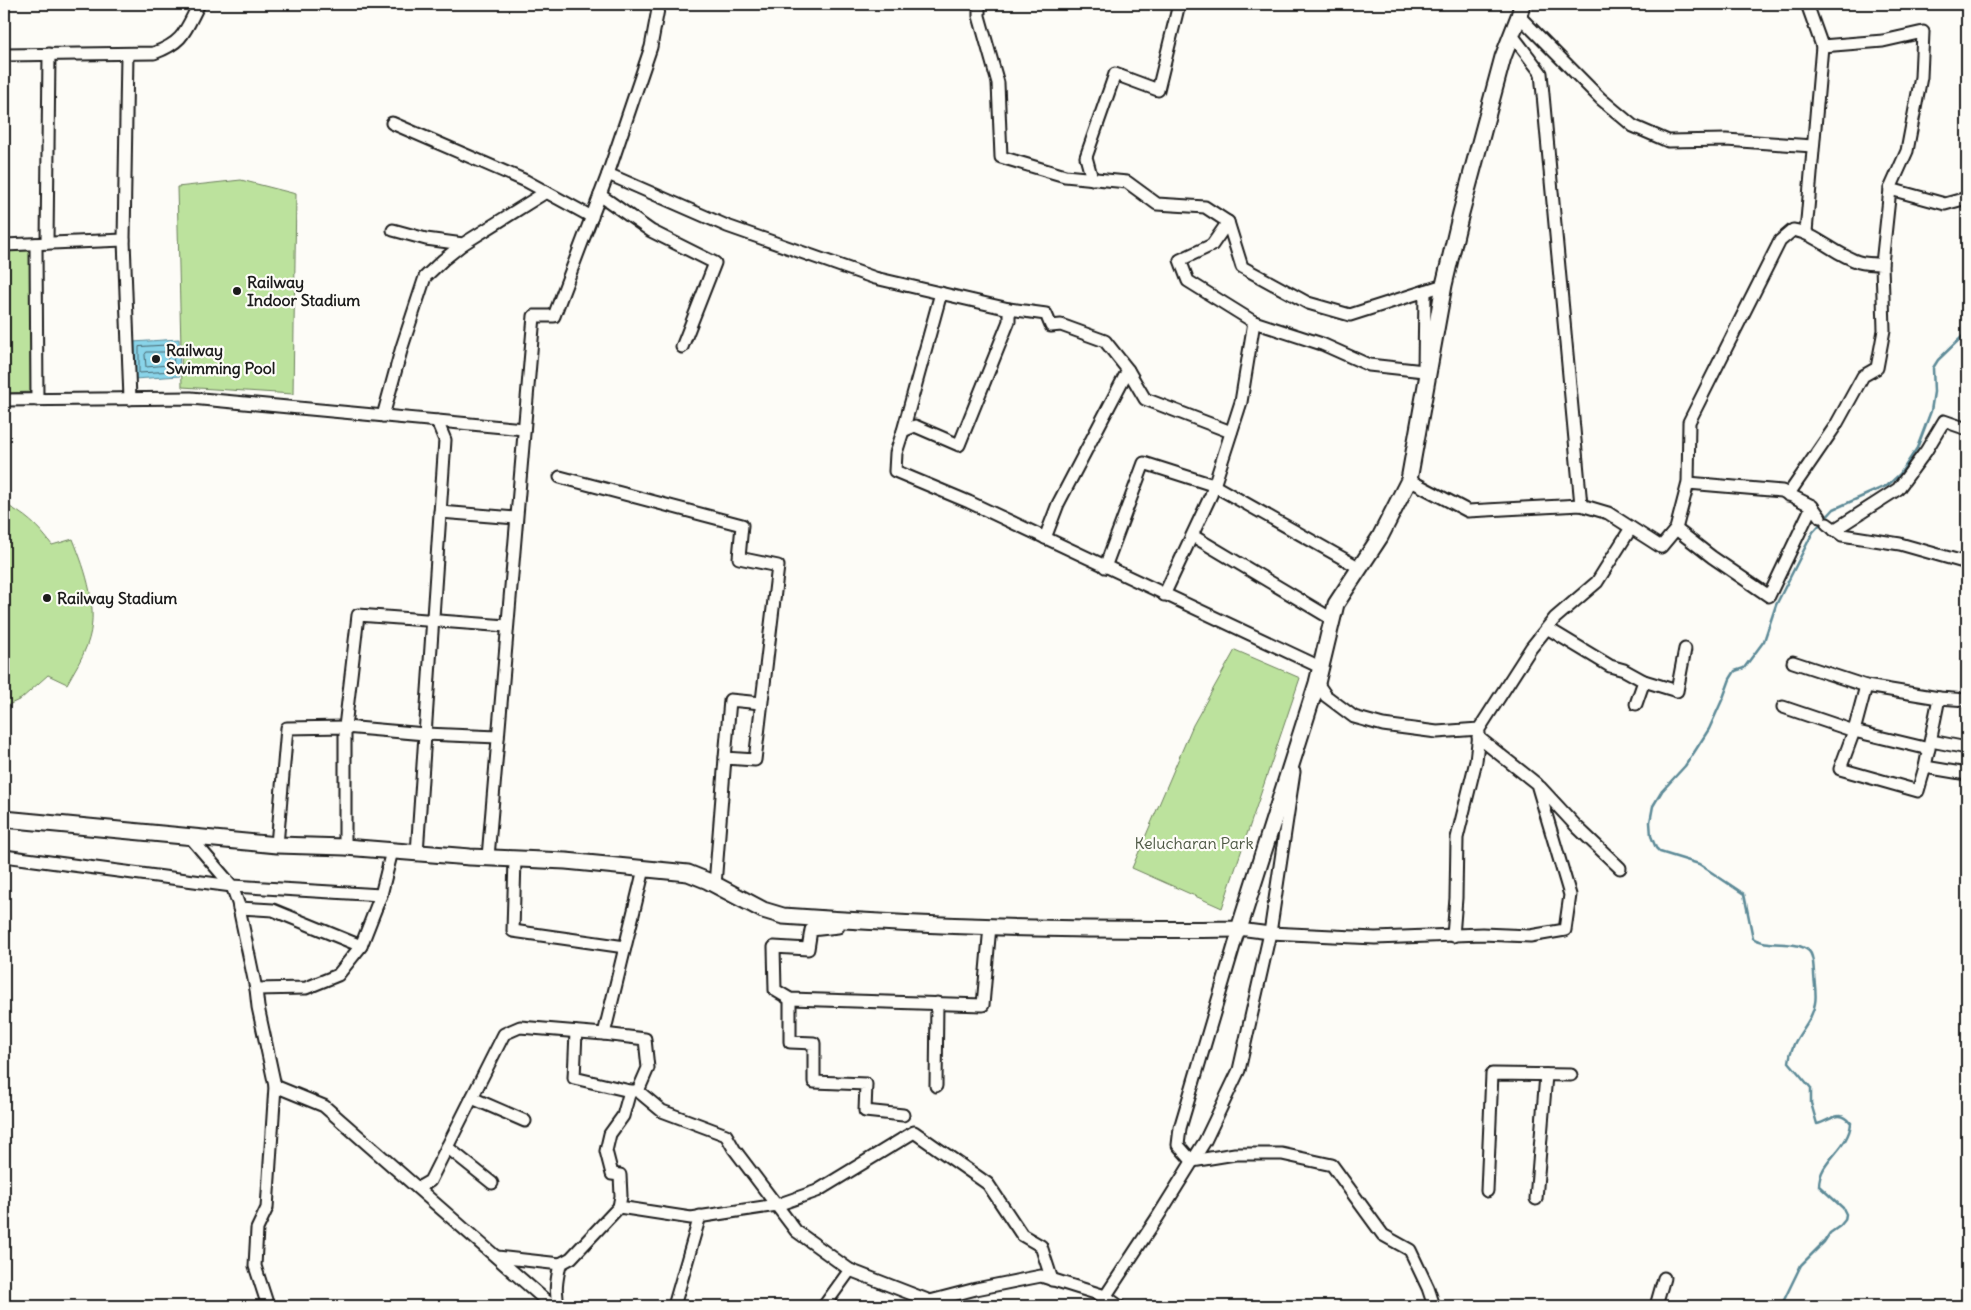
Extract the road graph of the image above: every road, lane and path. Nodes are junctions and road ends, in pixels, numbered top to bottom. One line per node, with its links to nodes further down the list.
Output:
1 (199, 4): 10 (street)
2 (660, 4): 14 (street)
3 (979, 4): 15 (street)
4 (1180, 4): 15 (street)
5 (1807, 4): 8 (street)
6 (1521, 10): 7 (street); 13 (street)
7 (1512, 35): 29 (street); 50 (street)
8 (1822, 46): 13 (street); 16 (street)
9 (49, 54): 10 (street); 11 (street); 25 (street)
10 (127, 54): 24 (street)
11 (4, 55)
12 (392, 123): 17 (street)
13 (1813, 146): 23 (street)
14 (608, 174): 18 (street); 31 (street)
15 (1092, 179): 21 (street)
16 (1890, 189): 19 (street); 28 (street)
17 (546, 192): 20 (street); 26 (street)
18 (600, 195): 20 (street); 34 (street)
19 (1967, 198)
20 (592, 217): 42 (street)
21 (1228, 222): 30 (street); 33 (street)
22 (393, 230): 26 (street)
23 (1806, 232): 28 (street); 47 (street)
24 (124, 240): 25 (street); 36 (street)
25 (41, 243): 27 (street); 38 (street)
26 (463, 244): 39 (street)
27 (4, 245)
28 (1882, 264): 49 (street)
29 (1444, 285): 30 (street); 46 (street)
30 (1425, 291): 33 (street)
31 (941, 293): 32 (street); 43 (street)
32 (1009, 309): 35 (street); 43 (street)
33 (1254, 322): 44 (street)
34 (682, 347)
35 (1128, 370): 44 (street); 58 (street)
36 (130, 399): 38 (street); 39 (street)
37 (4, 400): 38 (street)
38 (37, 400)
39 (383, 416): 40 (street)
40 (437, 421): 42 (street); 52 (street)
41 (1967, 428): 54 (street)
42 (524, 429): 53 (street)
43 (903, 431): 58 (street)
44 (1231, 432): 48 (street)
45 (560, 477): 75 (street)
46 (1410, 480): 50 (street); 61 (street)
47 (1688, 483): 49 (street); 56 (street)
48 (1213, 485): 57 (street); 60 (street); 61 (street)
49 (1788, 495): 51 (street)
50 (1581, 505): 55 (street)
51 (1812, 506): 54 (street); 56 (street)
52 (440, 512): 53 (street); 64 (street)
53 (516, 518): 65 (street)
54 (1827, 524): 59 (street)
55 (1631, 528): 56 (street); 66 (street)
56 (1676, 529)
57 (1193, 536): 62 (street); 63 (street)
58 (1045, 538): 60 (street)
59 (1967, 563)
60 (1105, 567): 62 (street)
61 (1360, 568): 63 (street)
62 (1164, 595): 69 (street)
63 (1332, 619): 69 (street)
64 (433, 620): 65 (street); 78 (street); 81 (street)
65 (507, 626): 82 (street)
66 (1547, 628): 70 (street); 80 (street)
67 (1685, 649): 70 (street)
68 (1793, 662): 72 (street)
69 (1320, 667): 71 (street)
70 (1644, 681): 76 (street)
71 (1317, 682): 80 (street); 83 (street)
72 (1866, 686): 73 (street); 79 (street)
73 (1939, 698): 74 (street); 84 (street)
74 (1967, 700)
75 (761, 703): 86 (street); 86 (street)
76 (1636, 704)
77 (1782, 707): 79 (street)
78 (345, 727): 81 (street); 92 (street); 93 (street)
79 (1854, 730): 84 (street); 87 (street)
80 (1479, 733): 89 (street); 109 (street)
81 (425, 734): 82 (street); 95 (street)
82 (498, 737): 97 (street)
83 (1299, 739): 107 (street); 108 (street)
84 (1930, 745): 85 (street); 87 (street)
85 (1967, 748)
86 (724, 758): 101 (street)
87 (1925, 767): 88 (street)
88 (1967, 774)
89 (1537, 784): 99 (street); 109 (street)
90 (4, 819): 91 (street)
91 (190, 837): 92 (street); 102 (street)
92 (277, 845): 93 (street)
93 (345, 847): 94 (street)
94 (392, 851): 95 (street); 103 (street)
95 (417, 853): 97 (street)
96 (4, 856): 102 (street)
97 (488, 857): 98 (street)
98 (515, 858): 100 (street); 111 (street)
99 (1620, 868)
100 (644, 869): 101 (street); 111 (street)
101 (715, 885): 105 (street)
102 (232, 886): 103 (street); 104 (street)
103 (381, 895): 110 (street)
104 (239, 908): 110 (street); 112 (street)
105 (990, 926): 107 (street); 114 (street)
106 (838, 927): 113 (street)
107 (1238, 929): 108 (street); 126 (street)
108 (1270, 934): 109 (street); 126 (street)
109 (1453, 936)
110 (362, 946): 112 (street)
111 (625, 947): 116 (street)
112 (256, 989): 119 (street)
113 (790, 999): 114 (street); 123 (street)
114 (937, 1003): 120 (street)
115 (576, 1032): 116 (street); 121 (street); 122 (street)
116 (604, 1034): 121 (street)
117 (1546, 1075): 118 (street); 129 (street); 130 (street)
118 (1571, 1075)
119 (275, 1086): 128 (street); 141 (street)
120 (936, 1086)
121 (634, 1091): 131 (street); 132 (street)
122 (472, 1098): 124 (street); 125 (street)
123 (903, 1115)
124 (525, 1121)
125 (447, 1147): 127 (street); 128 (street)
126 (1192, 1161): 139 (street); 148 (street)
127 (492, 1183)
128 (418, 1188): 134 (street)
129 (1487, 1191)
130 (1536, 1199)
131 (777, 1205): 133 (street); 136 (street); 138 (street)
132 (619, 1208): 133 (street); 135 (street)
133 (700, 1216): 144 (street)
134 (496, 1257): 135 (street); 142 (street)
135 (560, 1264): 143 (street)
136 (850, 1270): 140 (street); 145 (street)
137 (1664, 1278): 149 (street)
138 (1052, 1280): 139 (street); 140 (street)
139 (1105, 1296): 146 (street); 147 (street)
140 (928, 1303)
141 (268, 1306)
142 (552, 1306)
143 (559, 1306)
144 (674, 1306)
145 (824, 1306)
146 (1099, 1306)
147 (1119, 1306)
148 (1434, 1306)
149 (1656, 1306)

